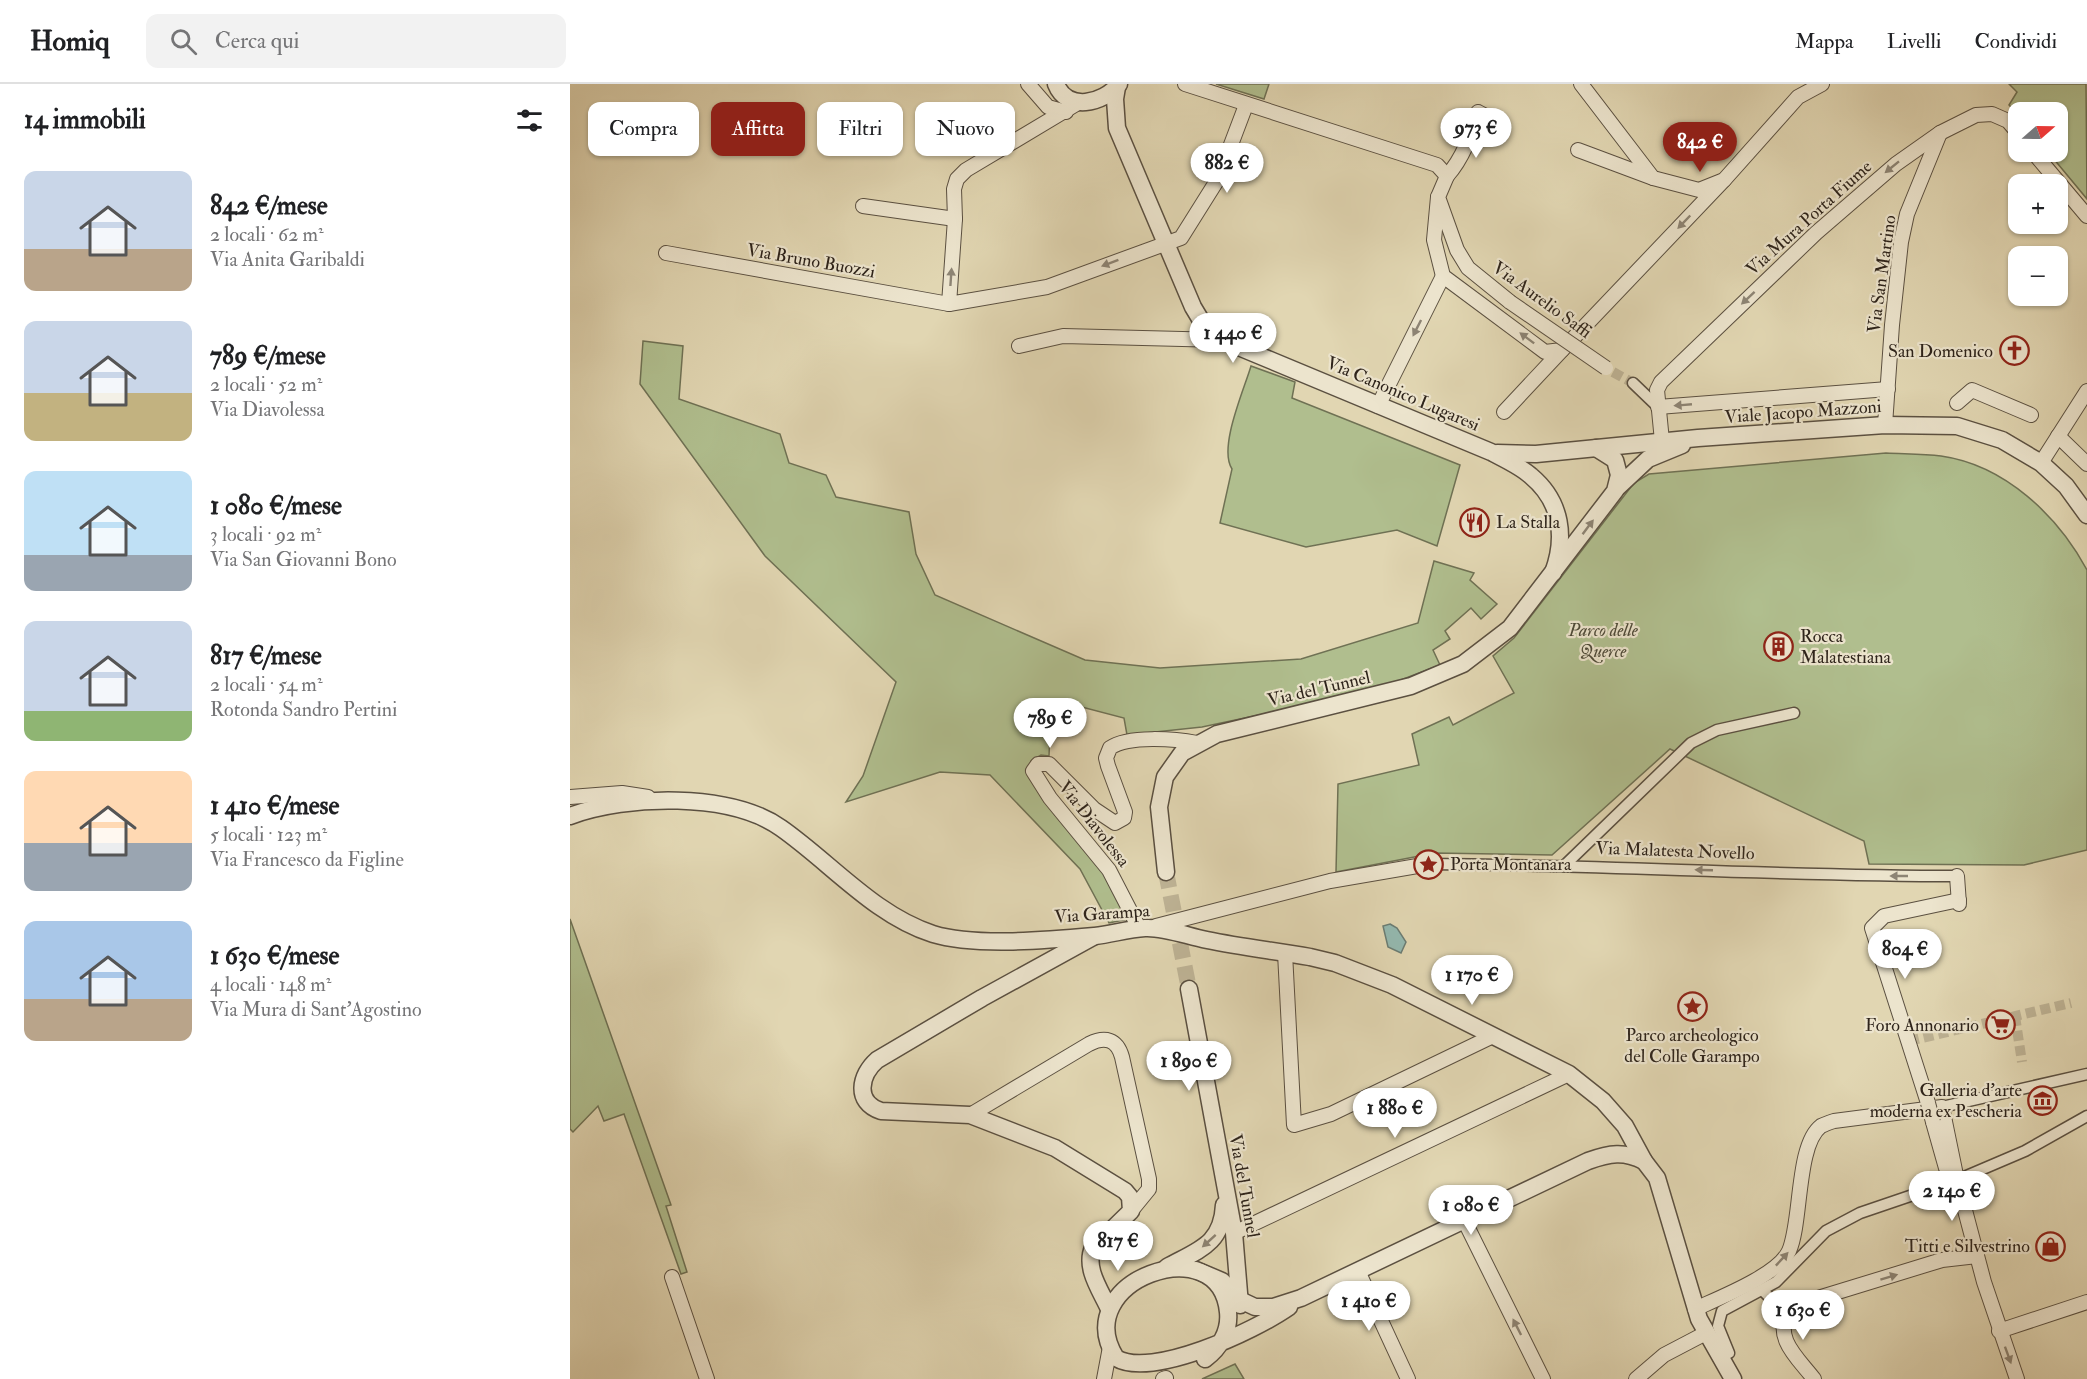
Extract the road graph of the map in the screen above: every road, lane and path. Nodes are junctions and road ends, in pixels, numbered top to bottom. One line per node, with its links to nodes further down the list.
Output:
1 (1056, 84): 8 (street)
2 (1191, 84): 7 (street)
3 (1581, 84): 16 (street)
4 (1822, 84): 17 (street)
5 (1030, 86): 8 (street)
6 (1118, 86): 8 (street); 11 (street)
7 (1246, 105): 15 (street); 22 (street)
8 (1077, 106): 11 (street); 21 (street)
9 (2008, 121): 12 (street, Via Mura Porta Fiume)
10 (1499, 123): 15 (street)
11 (1118, 128): 22 (street, Via Canonico Lugaresi)
12 (1940, 133): 31 (street, Via San Martino); 35 (street, Via Mura Porta Fiume, one-way to 35)
13 (1578, 150): 16 (street)
14 (2041, 162): 20 (street)
15 (1447, 176): 18 (street)
16 (1653, 178): 17 (street)
17 (1724, 180): 28 (street, one-way to 28)
18 (1438, 197): 24 (street); 29 (street, Via Aurelio Saffi, bridge)
19 (862, 206): 21 (street)
20 (2087, 216)
21 (955, 219): 25 (street, one-way to 21)
22 (1165, 243): 25 (street, one-way to 25); 26 (street, Via Canonico Lugaresi)
23 (666, 253): 25 (street, Via Bruno Buozzi)
24 (1443, 276): 28 (street, one-way to 24); 34 (street, one-way to 34)
25 (949, 304)
26 (1222, 340): 27 (street); 34 (street, Via Canonico Lugaresi)
27 (1019, 346)
28 (1562, 350): 36 (street)
29 (1609, 370)
30 (1633, 383): 35 (street)
31 (1888, 389): 35 (street, Viale Jacopo Mazzoni, one-way to 35); 38 (street, Via San Martino)
32 (2087, 391): 39 (street)
33 (1958, 403): 37 (street)
34 (1378, 406): 43 (street, Via Canonico Lugaresi)
35 (1658, 407): 41 (street)
36 (1504, 412)
37 (2031, 415)
38 (1885, 425): 40 (street, Viale Jacopo Mazzoni); 44 (street, Viale Jacopo Mazzoni)
39 (2058, 436): 44 (street); 45 (street)
40 (1698, 438): 41 (street, Viale Jacopo Mazzoni); 46 (street, Via del Tunnel)
41 (1662, 441): 42 (street, Viale Jacopo Mazzoni)
42 (1596, 448): 43 (street, Viale Jacopo Mazzoni); 46 (street)
43 (1491, 452): 48 (street, Via del Tunnel)
44 (2041, 463): 47 (street, Viale Jacopo Mazzoni)
45 (2087, 464)
46 (1615, 491): 48 (street, Via del Tunnel, one-way to 46)
47 (2087, 515)
48 (1553, 573): 50 (street, Via del Tunnel)
49 (1794, 713): 55 (street)
50 (1197, 743): 56 (street, Via del Tunnel); 58 (street, Via Diavolessa)
51 (570, 797): 52 (street)
52 (670, 801): 53 (street, Via Garampa); 59 (street, Via Garampa)
53 (570, 816)
54 (1429, 864): 55 (street, Via Malatesta Novello); 58 (street, Via Malatesta Novello)
55 (1565, 865): 57 (street, Via Malatesta Novello, one-way to 55)
56 (1166, 872)
57 (1957, 876): 69 (street, bridge)
58 (1143, 928): 59 (street, Via Garampa); 60 (street, Via Garampa)
59 (1097, 936): 66 (street)
60 (1285, 953): 62 (street, Via Garampa); 62 (street)
61 (1189, 989): 70 (street, Via del Tunnel)
62 (1493, 1036): 63 (street, Via Garampa)
63 (1569, 1074): 68 (street, Via Garampa); 73 (street)
64 (2087, 1074): 65 (street)
65 (1942, 1107): 69 (street); 84 (street, one-way to 65)
66 (970, 1115): 71 (street); 71 (street)
67 (2087, 1116): 69 (street)
68 (1644, 1161): 72 (street); 84 (street, Via Garampa)
69 (1957, 1180): 74 (street); 79 (street)
70 (1225, 1189): 73 (street, Via del Tunnel); 75 (street, one-way to 75)
71 (1131, 1211): 83 (street)
72 (1464, 1220): 77 (street); 97 (street, one-way to 72)
73 (1234, 1233): 81 (street, Via del Tunnel)
74 (1977, 1256): 85 (street, one-way to 74); 86 (street)
75 (1161, 1270): 76 (street); 83 (street)
76 (1196, 1270): 81 (street); 89 (street)
77 (1358, 1271): 80 (street); 96 (street)
78 (672, 1277): 94 (street)
79 (1763, 1291): 85 (street); 90 (street)
80 (1301, 1298): 81 (street); 91 (street)
81 (1240, 1300): 89 (street, Via del Tunnel)
82 (2086, 1302): 86 (street)
83 (1109, 1309): 88 (street)
84 (1695, 1309): 87 (street, Via Garampa)
85 (1786, 1313): 92 (street)
86 (1999, 1331): 100 (street, one-way to 100)
87 (1706, 1333): 90 (street, Via Garampa); 98 (street)
88 (1110, 1347): 93 (street); 95 (street)
89 (1218, 1347): 91 (street)
90 (1720, 1358): 99 (street, Via Garampa)
91 (1206, 1359): 93 (street)
92 (1806, 1377)
93 (1165, 1378)
94 (707, 1379)
95 (1104, 1379)
96 (1408, 1379)
97 (1543, 1379)
98 (1636, 1379)
99 (1733, 1379)
100 (2017, 1379)

